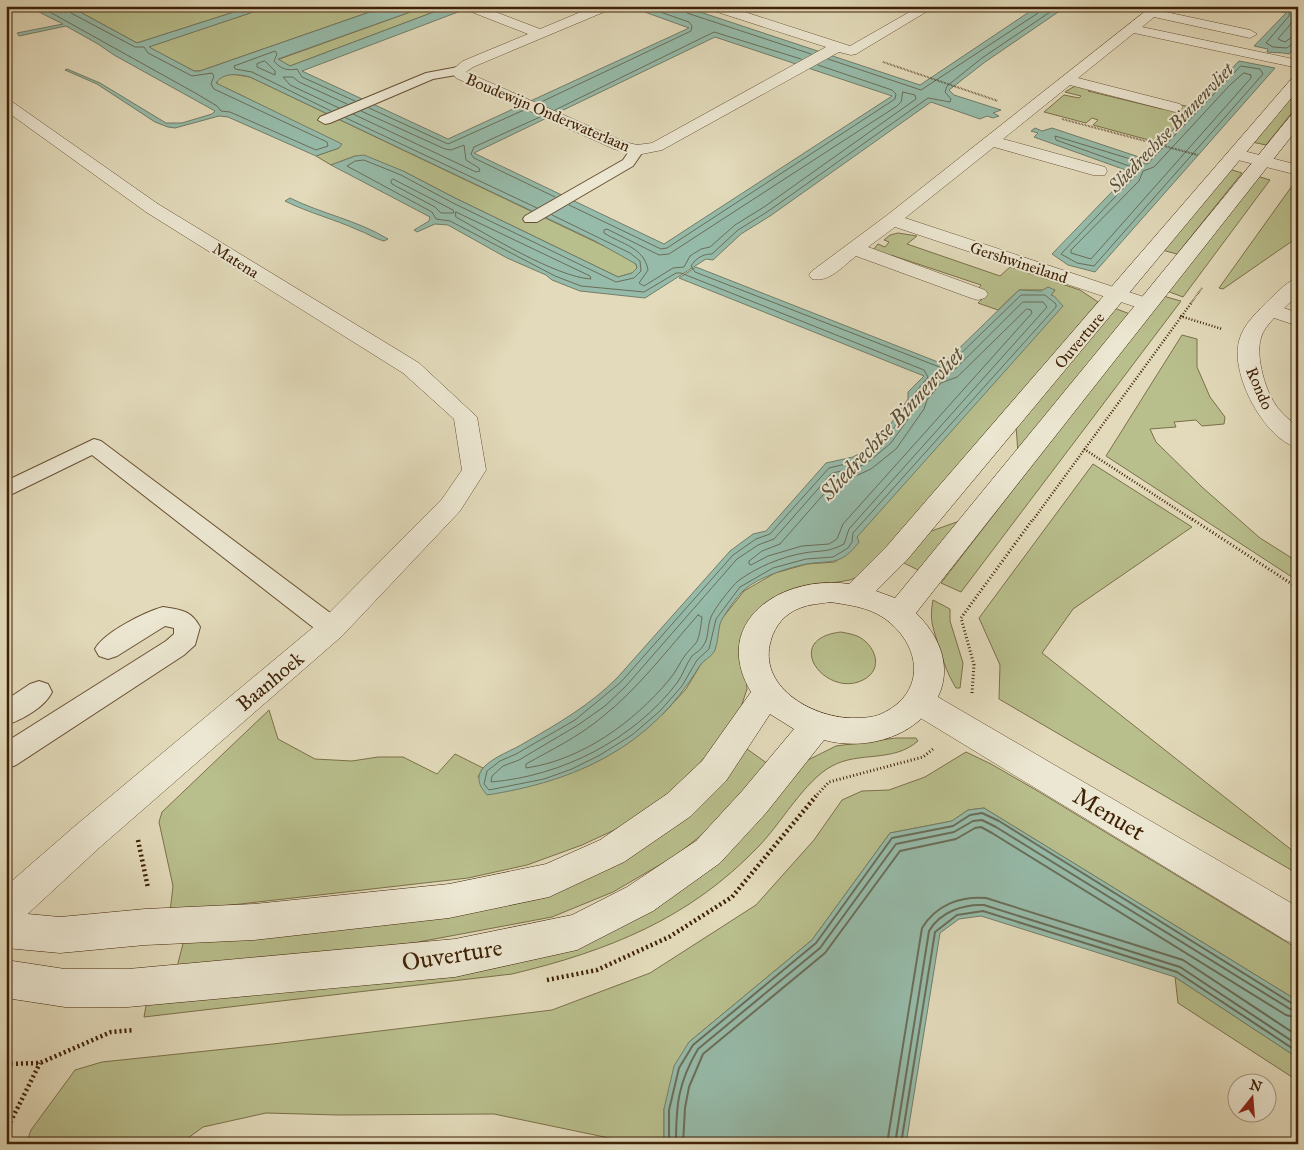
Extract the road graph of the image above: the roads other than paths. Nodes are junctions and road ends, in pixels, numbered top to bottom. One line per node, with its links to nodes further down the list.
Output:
1 (468, 6): 7 (street)
2 (607, 6): 7 (street, Boudewijn Onderwaterlaan)
3 (712, 6): 9 (street)
4 (930, 6): 9 (street)
5 (1156, 10): 6 (street); 8 (street)
6 (1133, 29): 10 (street); 12 (street)
7 (540, 34): 11 (street, Boudewijn Onderwaterlaan)
8 (1250, 34)
9 (831, 49): 19 (street, Boudewijn Onderwaterlaan)
10 (1298, 64)
11 (458, 71): 17 (lane); 19 (street, Boudewijn Onderwaterlaan)
12 (1068, 80): 15 (street); 18 (street)
13 (1298, 80): 20 (street, Ouverture)
14 (6, 104): 34 (street, Matena)
15 (1175, 107)
16 (1298, 118): 21 (street, Ouverture)
17 (325, 120)
18 (991, 141): 23 (street); 25 (street)
19 (636, 150): 24 (lane)
20 (1236, 154): 21 (street); 30 (street, Ouverture)
21 (1264, 160): 22 (street); 31 (street, Ouverture)
22 (1298, 170)
23 (1099, 171)
24 (531, 219)
25 (892, 220): 26 (street); 30 (street, Gershwineiland)
26 (854, 249): 27 (street); 29 (street)
27 (819, 275)
28 (1298, 284): 32 (street, Rondo)
29 (978, 294)
30 (1118, 295): 31 (street, Gershwineiland); 37 (street, Ouverture)
31 (1146, 304): 38 (street, Ouverture)
32 (1270, 310): 33 (street); 35 (street, Rondo)
33 (1298, 320)
34 (464, 417): 39 (street, Baanhoek)
35 (1298, 440)
36 (6, 490): 39 (lane)
37 (855, 595): 38 (street); 42 (street)
38 (899, 614): 43 (street)
39 (332, 628): 47 (street, Baanhoek)
40 (108, 649): 46 (lane)
41 (39, 692): 44 (lane)
42 (767, 692): 45 (street); 49 (street)
43 (920, 702): 45 (street); 48 (street, Menuet)
44 (6, 714)
45 (818, 725): 50 (street, Ouverture)
46 (6, 757)
47 (6, 910)
48 (1298, 926)
49 (6, 930)
50 (6, 979)

